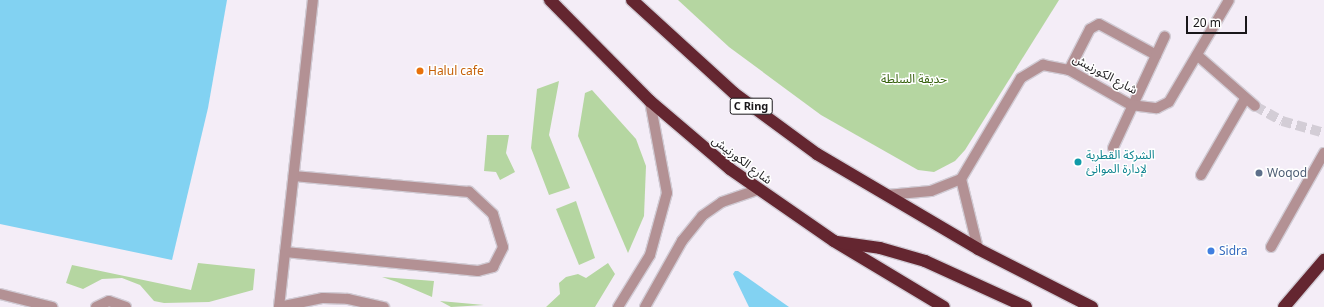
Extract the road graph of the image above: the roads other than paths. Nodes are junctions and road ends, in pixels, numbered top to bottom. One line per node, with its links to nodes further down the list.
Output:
1 (313, 0): 16 (street)
2 (550, 0): 10 (highway, شارع الكورنيش)
3 (632, 0): 19 (highway, C Ring)
4 (1230, 0): 7 (street, شارع الكورنيش)
5 (1165, 36): 6 (street)
6 (1156, 55): 8 (street); 11 (street)
7 (1197, 55): 9 (street); 11 (street, شارع الكورنيش)
8 (1069, 70): 11 (street, شارع الكورنيش); 17 (street, شارع الكورنيش)
9 (1245, 99): 12 (street); 15 (street)
10 (650, 101): 18 (highway, شارع الكورنيش); 31 (street)
11 (1131, 105): 13 (street)
12 (1255, 106)
13 (1112, 148)
14 (1324, 153): 21 (street)
15 (1201, 175)
16 (294, 176): 23 (street); 23 (street)
17 (961, 179): 19 (street); 22 (street)
18 (757, 190): 20 (highway, شارع الكورنيش); 32 (street)
19 (883, 195): 22 (highway, C Ring)
20 (834, 241): 33 (highway, شارع الكورنيش); 34 (highway)
21 (1272, 247)
22 (978, 249): 35 (highway, C Ring)
23 (285, 252): 29 (street)
24 (1324, 260): 36 (highway)
25 (0, 294): 26 (street)
26 (52, 307)
27 (96, 307): 28 (street)
28 (126, 307)
29 (279, 307): 30 (street)
30 (384, 307)
31 (618, 307)
32 (645, 307)
33 (944, 307)
34 (1026, 307)
35 (1092, 307)
36 (1284, 307)

